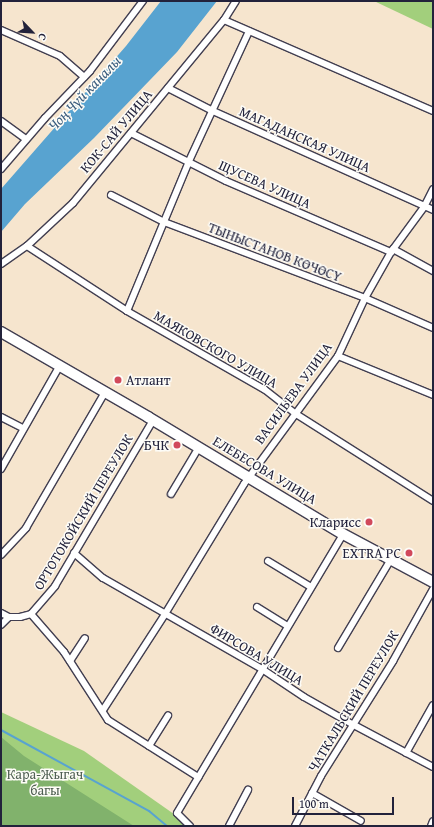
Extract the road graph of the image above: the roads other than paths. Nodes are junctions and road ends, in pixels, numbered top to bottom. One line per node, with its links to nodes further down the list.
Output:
1 (143, 1): 6 (street)
2 (236, 1): 3 (street, КОК-САЙ УЛИЦА)
3 (224, 20): 5 (street); 7 (street, КОК-САЙ УЛИЦА)
4 (1, 30): 6 (street)
5 (249, 31): 8 (street); 9 (street)
6 (84, 77): 12 (street)
7 (168, 88): 8 (street, МАГАДАНСКАЯ УЛИЦА); 11 (street, КОК-САЙ УЛИЦА)
8 (213, 111): 13 (street); 17 (street, МАГАДАНСКАЯ УЛИЦА)
9 (433, 111)
10 (1, 122): 12 (street)
11 (131, 133): 13 (street, ЩУСЕВА УЛИЦА); 20 (street, КОК-САЙ УЛИЦА)
12 (26, 139): 14 (street)
13 (189, 161): 19 (street); 21 (street, ЩУСЕВА УЛИЦА)
14 (1, 168)
15 (433, 189): 17 (street, ВАСИЛЬЕВА УЛИЦА)
16 (110, 195): 19 (street, ТЫНЫСТАНОВ КӨЧӨСҮ)
17 (424, 207): 18 (street, МАГАДАНСКАЯ УЛИЦА); 21 (street, ВАСИЛЬЕВА УЛИЦА)
18 (433, 210)
19 (164, 222): 24 (street, ТЫНЫСТАНОВ КӨЧӨСҮ); 25 (street)
20 (27, 246): 22 (street, КОК-САЙ УЛИЦА); 25 (street, МАЯКОВСКОГО УЛИЦА)
21 (392, 251): 23 (street, ЩУСЕВА УЛИЦА); 24 (street, ВАСИЛЬЕВА УЛИЦА)
22 (1, 264)
23 (433, 271)
24 (364, 298): 26 (street, ТЫНЫСТАНОВ КӨЧӨСҮ); 28 (street, ВАСИЛЬЕВА УЛИЦА)
25 (127, 311): 32 (street, МАЯКОВСКОГО УЛИЦА)
26 (433, 328)
27 (1, 332): 29 (main road, ЕЛЕБЕСОВА УЛИЦА)
28 (338, 356): 31 (street); 32 (street, ВАСИЛЬЕВА УЛИЦА)
29 (60, 365): 30 (main road, ЕЛЕБЕСОВА УЛИЦА); 35 (street)
30 (105, 392): 34 (main road, ЕЛЕБЕСОВА УЛИЦА); 43 (street)
31 (433, 395)
32 (296, 414): 38 (street, ВАСИЛЬЕВА УЛИЦА); 40 (street, МАЯКОВСКОГО УЛИЦА)
33 (1, 417): 35 (street)
34 (153, 420): 36 (main road, ЕЛЕБЕСОВА УЛИЦА); 42 (street, ОРТОТОКОЙСКИЙ ПЕРЕУЛОК)
35 (23, 428): 37 (street)
36 (199, 447): 38 (main road, ЕЛЕБЕСОВА УЛИЦА); 39 (street)
37 (1, 469)
38 (248, 477): 41 (main road, ЕЛЕБЕСОВА УЛИЦА); 52 (street, ВАСИЛЬЕВА УЛИЦА)
39 (171, 494)
40 (433, 501)
41 (343, 534): 44 (main road, ЕЛЕБЕСОВА УЛИЦА); 47 (street)
42 (74, 553): 51 (street, ОРТОТОКОЙСКИЙ ПЕРЕУЛОК); 52 (street, ФИРСОВА УЛИЦА)
43 (1, 555)
44 (390, 559): 46 (main road, ЕЛЕБЕСОВА УЛИЦА); 57 (street)
45 (268, 561): 47 (street)
46 (433, 582)
47 (311, 587): 55 (street)
48 (433, 589): 63 (street, ЧАТКАЛЬСКИЙ ПЕРЕУЛОК)
49 (257, 607): 55 (street)
50 (1, 613): 53 (street)
51 (31, 614): 53 (street); 58 (street)
52 (165, 614): 59 (street, ФИРСОВА УЛИЦА); 61 (street, ВАСИЛЬЕВА УЛИЦА)
53 (9, 617): 54 (street)
54 (1, 625)
55 (288, 626): 59 (street)
56 (85, 638): 58 (street)
57 (338, 648)
58 (70, 661): 61 (street)
59 (262, 669): 63 (street, ФИРСОВА УЛИЦА); 67 (street)
60 (433, 705): 65 (street)
61 (103, 710): 64 (street)
62 (168, 715): 64 (street)
63 (352, 724): 65 (street, ФИРСОВА УЛИЦА); 69 (street, ЧАТКАЛЬСКИЙ ПЕРЕУЛОК)
64 (149, 746): 67 (street)
65 (406, 753): 66 (street, ФИРСОВА УЛИЦА)
66 (433, 767)
67 (198, 777): 72 (street)
68 (248, 790): 73 (street)
69 (312, 793): 70 (street); 74 (street, ЧАТКАЛЬСКИЙ ПЕРЕУЛОК)
70 (361, 821)
71 (433, 821): 75 (street)
72 (190, 826)
73 (229, 826)
74 (295, 826)
75 (431, 826)

